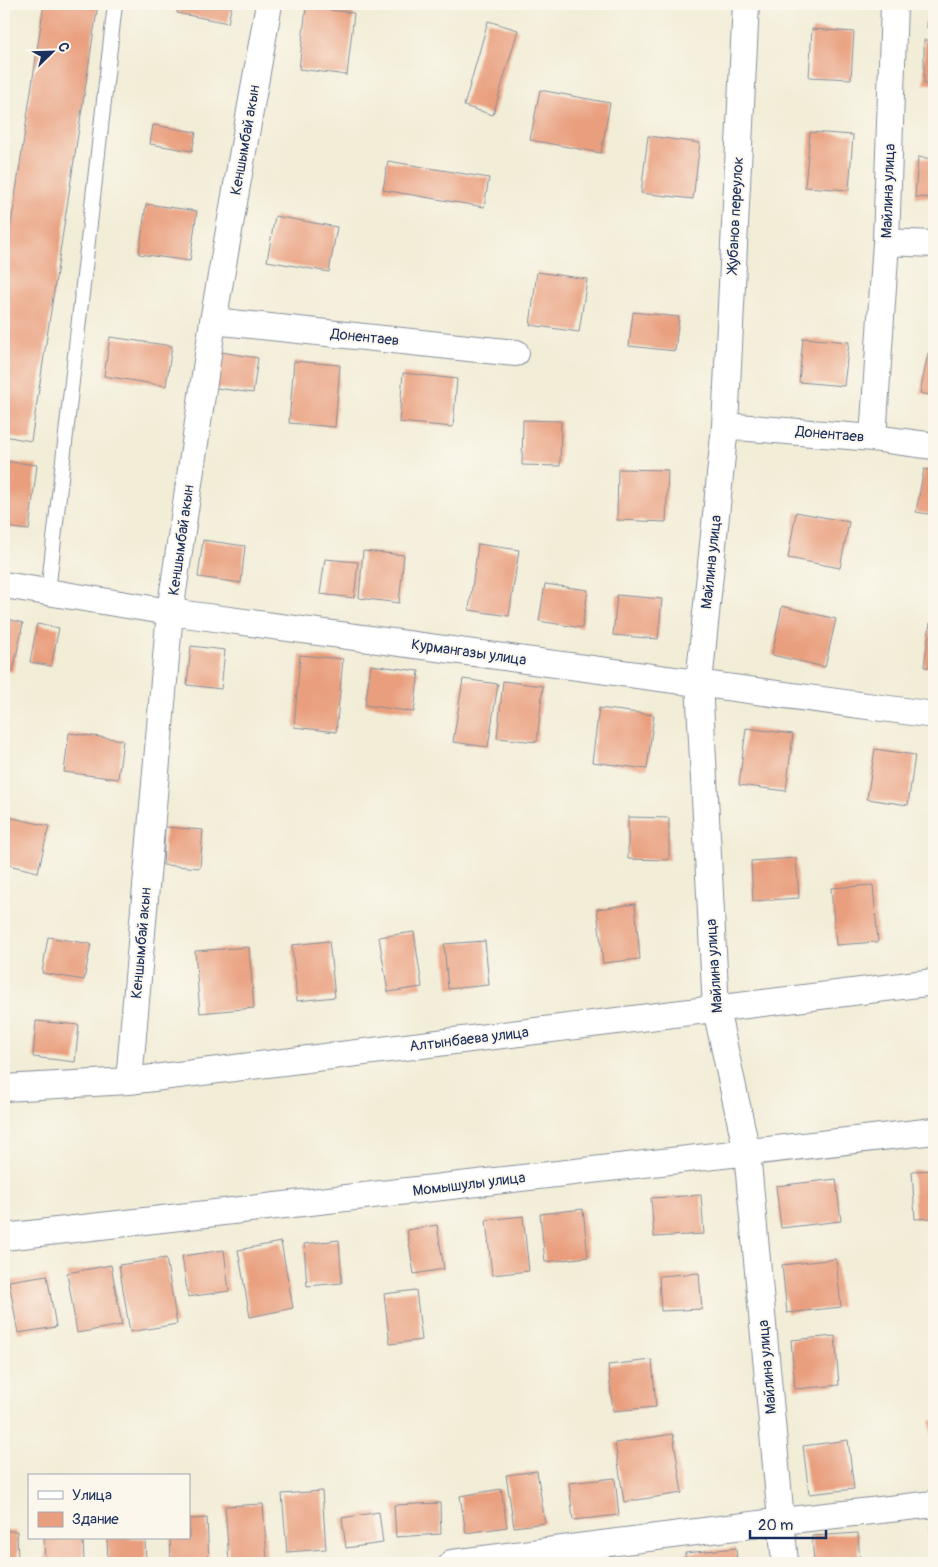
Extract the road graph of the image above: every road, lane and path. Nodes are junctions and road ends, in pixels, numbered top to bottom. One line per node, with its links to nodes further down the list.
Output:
1 (115, 4): 13 (lane)
2 (269, 4): 7 (street, Кеншымбай акын)
3 (746, 4): 9 (street, Жубанов переулок)
4 (894, 4): 5 (street, Майлина улица)
5 (886, 242): 6 (street); 10 (street, Майлина улица)
6 (934, 244)
7 (213, 321): 8 (street, Донентаев); 14 (street, Кеншымбай акын)
8 (516, 353)
9 (725, 426): 10 (street, Донентаев); 15 (street, Майлина улица)
10 (873, 438): 11 (street, Донентаев)
11 (934, 446)
12 (4, 585): 13 (street, Курмангазы улица)
13 (48, 592): 14 (street, Курмангазы улица)
14 (170, 612): 15 (street, Курмангазы улица); 19 (street, Кеншымбай акын)
15 (699, 683): 16 (street, Курмангазы улица); 18 (street, Майлина улица)
16 (934, 715)
17 (934, 982): 18 (street, Алтынбаева улица)
18 (716, 1009): 19 (street, Алтынбаева улица); 22 (street, Майлина улица)
19 (129, 1080): 20 (street, Алтынбаева улица)
20 (4, 1088)
21 (934, 1131): 22 (street, Момышулы улица)
22 (747, 1152): 23 (street, Момышулы улица); 25 (street, Майлина улица)
23 (4, 1237)
24 (934, 1504): 25 (street)
25 (782, 1521): 26 (street); 27 (street, Майлина улица)
26 (452, 1563)
27 (785, 1563)

